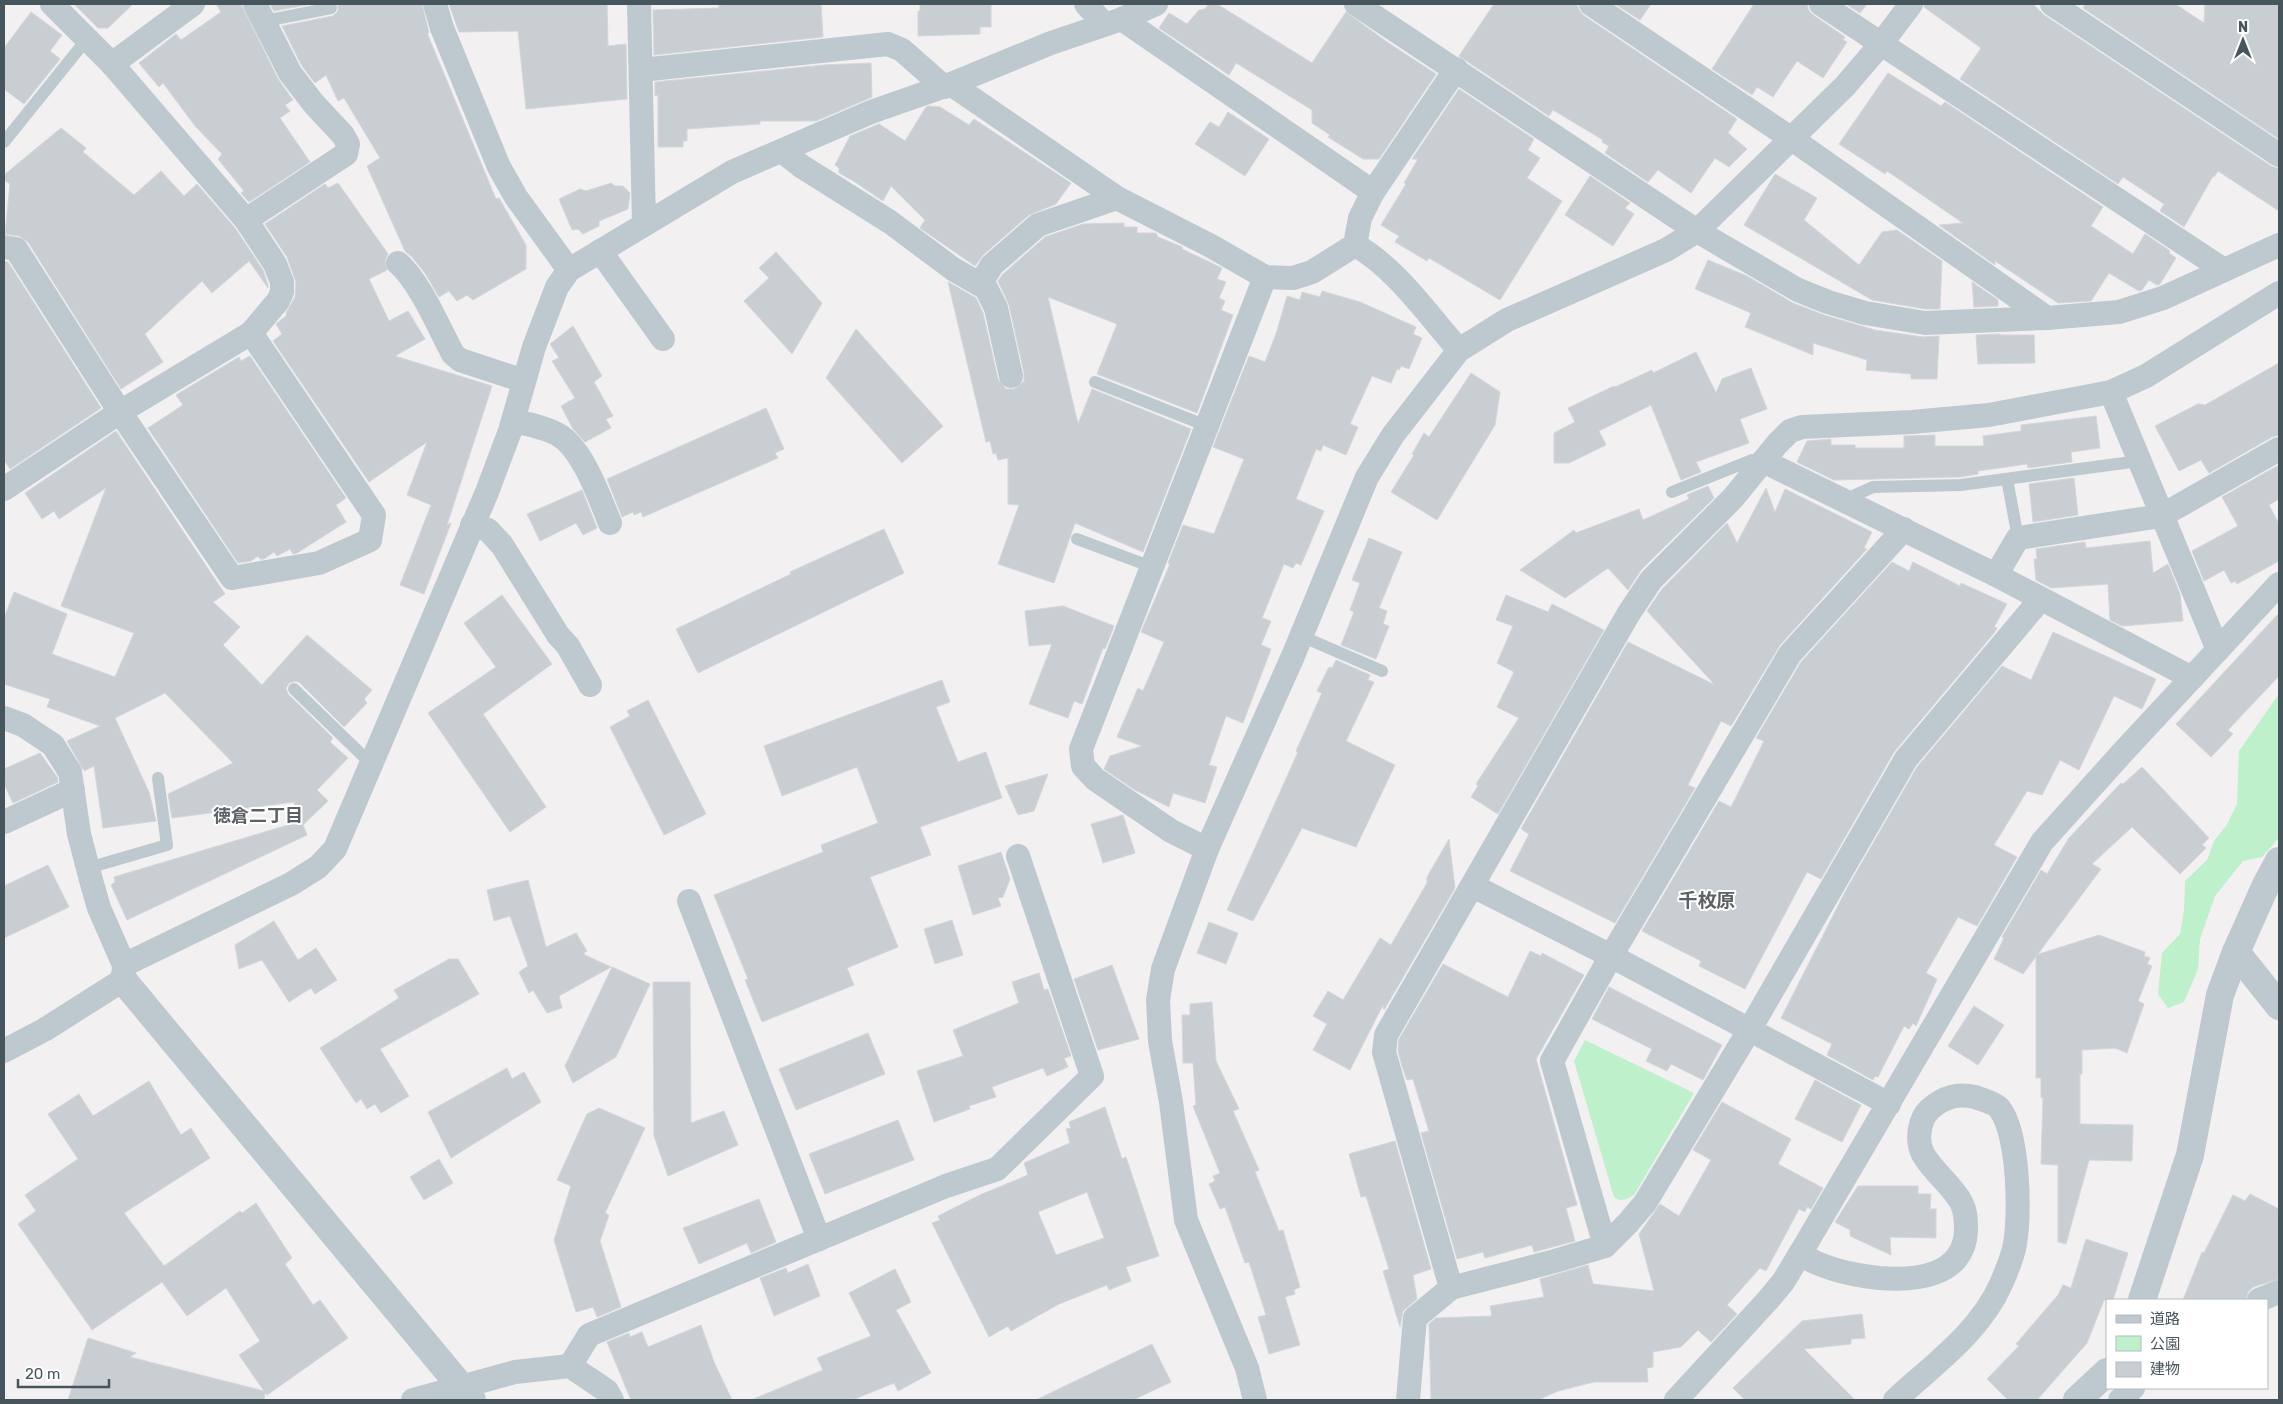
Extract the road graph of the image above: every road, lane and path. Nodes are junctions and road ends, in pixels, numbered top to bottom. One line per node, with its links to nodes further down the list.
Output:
1 (52, 4): 15 (street)
2 (193, 4): 17 (street)
3 (435, 4): 35 (street)
4 (639, 4): 19 (street)
5 (1086, 4): 14 (street)
6 (1156, 4): 14 (street)
7 (1356, 4): 18 (street)
8 (1591, 4): 21 (street)
9 (1821, 4): 16 (street)
10 (1911, 4): 16 (street)
11 (2052, 4): 24 (street)
12 (330, 8): 13 (lane)
13 (260, 12): 27 (street)
14 (1113, 22): 20 (street); 25 (street)
15 (87, 39): 17 (street); 22 (lane)
16 (1881, 44): 21 (street); 36 (street)
17 (112, 64): 27 (street)
18 (1456, 69): 25 (street); 29 (street)
19 (640, 70): 20 (street); 28 (street)
20 (948, 85): 23 (street); 26 (street)
21 (1792, 139): 29 (street); 40 (street)
22 (4, 142)
23 (782, 151): 28 (street); 38 (street)
24 (2279, 155)
25 (1373, 192): 30 (street)
26 (1116, 198): 37 (street); 38 (street)
27 (246, 220): 41 (street)
28 (644, 224): 33 (street)
29 (1697, 231): 40 (street); 43 (street)
30 (1355, 245): 37 (street); 43 (street)
31 (2279, 245): 36 (street)
32 (4, 247): 48 (street)
33 (600, 251): 35 (street); 42 (street)
34 (398, 263): 45 (street)
35 (569, 270): 45 (street)
36 (2224, 270): 40 (street)
37 (1265, 277): 50 (street)
38 (980, 284): 44 (street)
39 (2279, 293): 47 (street)
40 (2047, 318)
41 (251, 333): 48 (street); 48 (street)
42 (663, 339)
43 (1459, 350): 68 (street)
44 (1011, 376)
45 (524, 381): 49 (street)
46 (1095, 382): 50 (lane)
47 (2111, 392): 52 (street); 53 (street)
48 (120, 412): 55 (street)
49 (513, 421): 59 (street); 60 (street)
50 (1207, 426): 64 (street)
51 (2279, 450): 58 (street)
52 (1763, 461): 56 (lane); 57 (street); 83 (street)
53 (2139, 461): 54 (lane); 58 (street)
54 (2007, 479): 57 (lane); 63 (lane)
55 (4, 489)
56 (1672, 492)
57 (1844, 500): 61 (street)
58 (2161, 516): 63 (street); 69 (street)
59 (610, 523)
60 (472, 525): 72 (street); 75 (street)
61 (1904, 529): 65 (street); 86 (street)
62 (1077, 538): 64 (lane)
63 (2018, 538): 65 (street)
64 (1152, 567): 79 (street)
65 (1996, 575): 67 (street)
66 (2279, 584): 69 (street)
67 (2040, 600): 71 (street); 89 (street)
68 (1301, 636): 70 (lane); 79 (street)
69 (2218, 650): 71 (street)
70 (1382, 671)
71 (2192, 678): 91 (street)
72 (590, 685)
73 (294, 689): 75 (lane)
74 (4, 718): 77 (street)
75 (372, 761): 87 (street)
76 (158, 778): 82 (lane)
77 (73, 790): 78 (street); 82 (street)
78 (4, 822)
79 (1207, 849): 105 (street)
80 (1018, 856): 92 (street)
81 (2279, 861): 85 (street)
82 (88, 868): 87 (street)
83 (1473, 886): 86 (street); 95 (street)
84 (689, 901): 92 (street)
85 (2236, 952): 88 (street); 97 (street)
86 (1610, 956): 89 (street); 93 (street)
87 (124, 973): 90 (street); 102 (street)
88 (2279, 1006)
89 (1750, 1029): 91 (street); 93 (street)
90 (4, 1051)
91 (1889, 1104): 94 (street)
92 (819, 1239): 99 (street)
93 (1605, 1246): 95 (street)
94 (1800, 1254): 107 (street); 108 (street)
95 (1451, 1288): 106 (street)
96 (2279, 1292): 98 (street)
97 (2142, 1299)
98 (2262, 1299)
99 (570, 1366): 102 (street); 104 (street)
100 (2106, 1373): 109 (street)
101 (2131, 1389): 110 (street)
102 (466, 1394): 103 (street)
103 (413, 1400)
104 (612, 1400)
105 (1255, 1400)
106 (1408, 1400)
107 (1676, 1400)
108 (1895, 1400)
109 (2077, 1400)
110 (2120, 1400)

